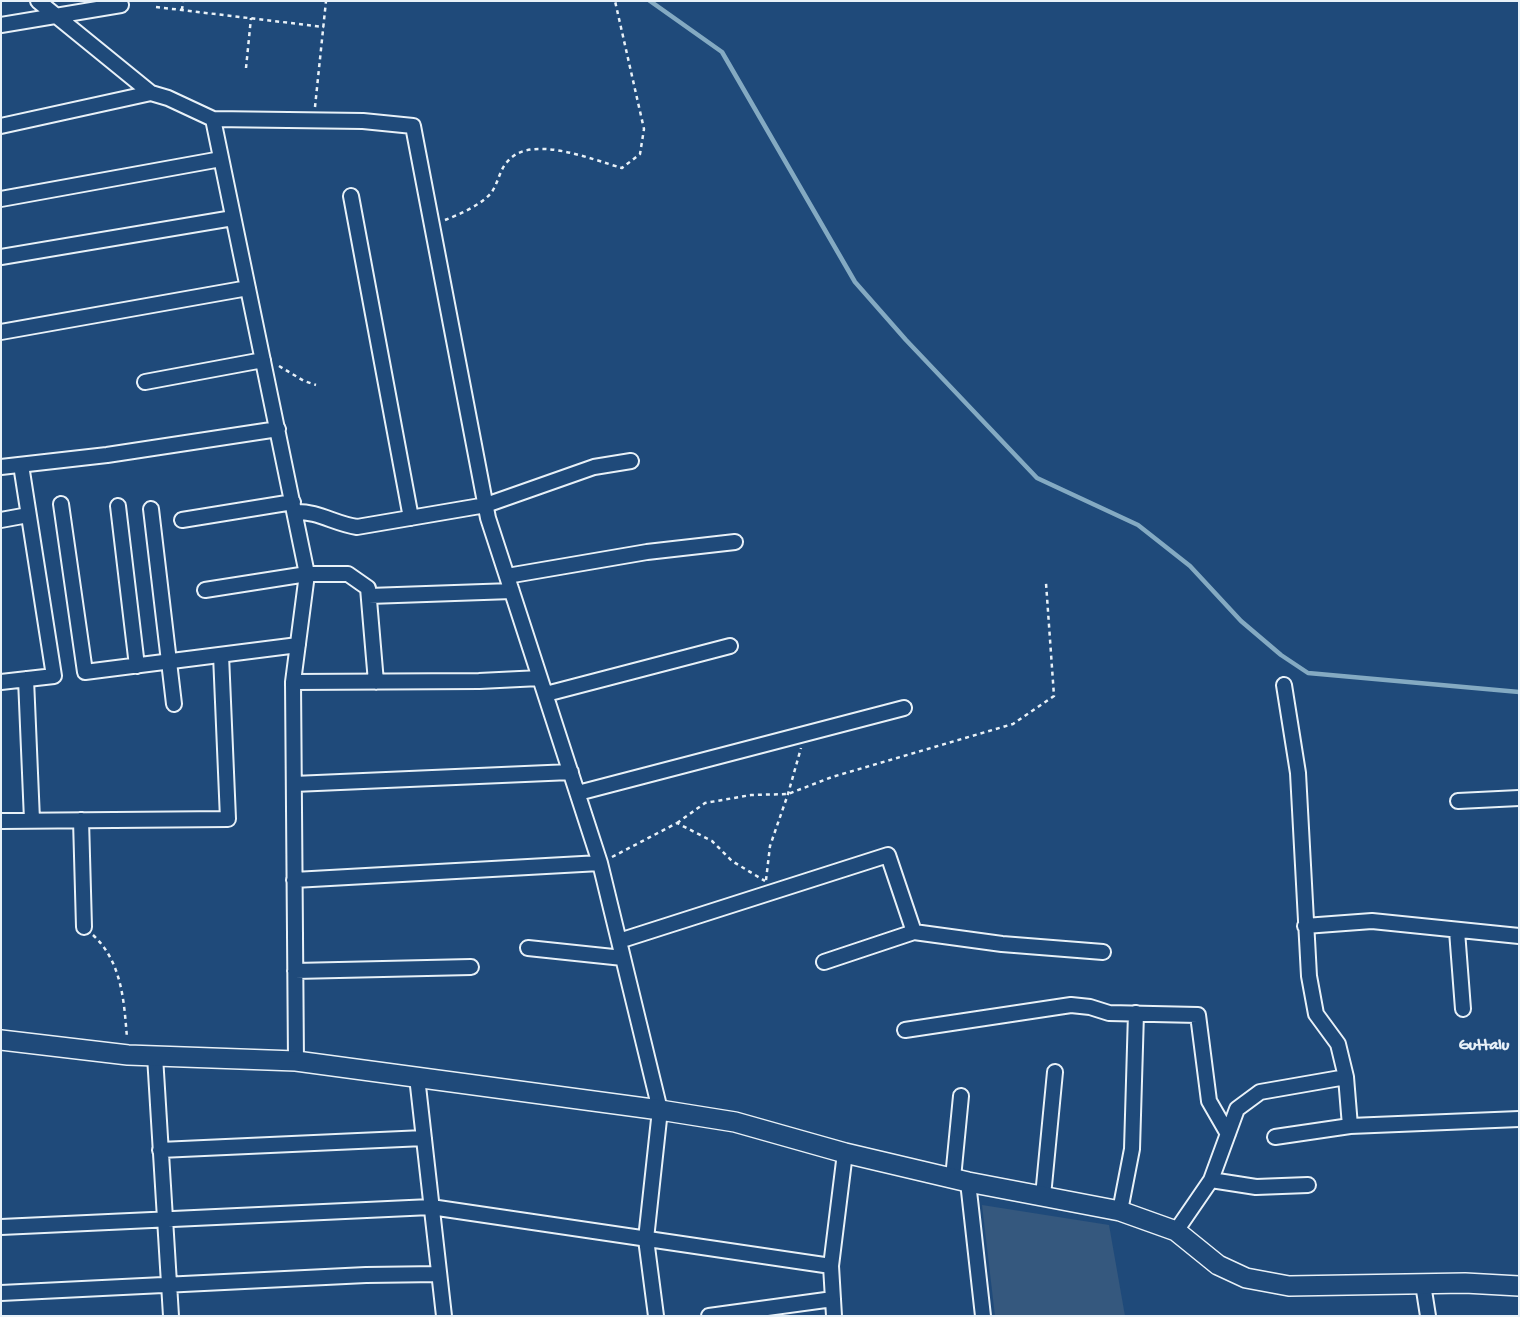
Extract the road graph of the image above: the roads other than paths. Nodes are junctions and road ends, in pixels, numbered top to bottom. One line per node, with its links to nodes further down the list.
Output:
1 (38, 1): 3 (street)
2 (121, 5): 3 (street)
3 (56, 16): 4 (street); 5 (street)
4 (1, 25)
5 (150, 93): 6 (street); 7 (street)
6 (213, 119): 8 (street); 22 (street)
7 (1, 126)
8 (221, 159): 10 (street); 11 (street)
9 (351, 196): 27 (street)
10 (1, 199)
11 (234, 218): 12 (street); 13 (street)
12 (1, 257)
13 (248, 288): 14 (street); 15 (street)
14 (1, 332)
15 (264, 363): 16 (street); 17 (street)
16 (145, 382)
17 (278, 429): 19 (street); 24 (street)
18 (631, 461): 22 (street)
19 (21, 465): 20 (street); 26 (street)
20 (1, 468)
21 (61, 504): 40 (street)
22 (486, 505): 27 (street); 32 (street)
23 (118, 506): 40 (street)
24 (294, 507): 27 (street); 29 (street); 31 (street)
25 (151, 509): 39 (street)
26 (28, 515): 28 (street); 42 (street)
27 (411, 518)
28 (1, 520)
29 (182, 520)
30 (735, 542): 32 (street)
31 (307, 574): 33 (street); 35 (street); 36 (street)
32 (507, 576): 34 (street)
33 (205, 590)
34 (512, 591): 35 (street); 41 (street)
35 (369, 596): 45 (street)
36 (298, 645): 38 (street); 44 (street)
37 (730, 646): 47 (street)
38 (221, 655): 39 (street); 56 (street)
39 (168, 662): 40 (street); 48 (street)
40 (137, 666)
41 (540, 678): 45 (street); 47 (street)
42 (26, 679): 43 (street); 55 (street)
43 (1, 682)
44 (293, 682): 45 (street); 51 (street)
45 (376, 682)
46 (1284, 685): 60 (street)
47 (546, 694): 50 (street)
48 (174, 704)
49 (904, 708): 52 (street)
50 (571, 772): 51 (street); 52 (street)
51 (294, 784): 59 (street)
52 (578, 793): 58 (street)
53 (1519, 798): 54 (street)
54 (1458, 801)
55 (32, 820): 56 (street); 57 (street)
56 (80, 820): 61 (street)
57 (1, 821)
58 (600, 862): 59 (street); 65 (street)
59 (294, 880): 71 (street)
60 (1306, 926): 62 (street); 80 (street)
61 (84, 927)
62 (1457, 931): 64 (street); 72 (street)
63 (914, 932): 65 (street); 67 (street); 69 (street)
64 (1519, 936)
65 (619, 941): 68 (street)
66 (528, 948): 68 (street)
67 (1103, 952)
68 (623, 958): 82 (street)
69 (824, 962)
70 (471, 967): 71 (street)
71 (295, 972): 77 (street)
72 (1462, 1009)
73 (1136, 1014): 74 (street); 85 (street); 95 (street)
74 (905, 1030)
75 (1, 1040): 76 (main road)
76 (155, 1056): 77 (main road); 88 (street)
77 (296, 1061): 79 (main road)
78 (1055, 1072): 93 (street)
79 (417, 1077): 82 (main road); 87 (street)
80 (1346, 1077): 84 (street); 85 (street)
81 (961, 1096): 90 (street)
82 (660, 1110): 89 (main road); 99 (street)
83 (1519, 1119): 84 (street)
84 (1350, 1126): 86 (street)
85 (1228, 1134): 91 (street)
86 (1275, 1137)
87 (424, 1138): 88 (street); 94 (street)
88 (160, 1150): 96 (street)
89 (845, 1153): 90 (main road); 100 (street)
90 (961, 1180): 93 (main road); 112 (street)
91 (1211, 1180): 92 (street); 98 (street)
92 (1308, 1185)
93 (1044, 1196): 95 (main road)
94 (432, 1207): 96 (street); 99 (street); 101 (street)
95 (1120, 1211): 98 (main road)
96 (165, 1219): 97 (street); 102 (street)
97 (1, 1227)
98 (1176, 1231): 103 (main road)
99 (646, 1239): 100 (street); 109 (street)
100 (831, 1266): 106 (street)
101 (439, 1274): 102 (street); 108 (street)
102 (169, 1284): 105 (street); 107 (street)
103 (1423, 1284): 104 (main road); 113 (street)
104 (1519, 1286)
105 (1, 1293)
106 (833, 1299): 110 (street); 111 (street)
107 (171, 1316)
108 (444, 1316)
109 (656, 1316)
110 (709, 1316)
111 (834, 1316)
112 (983, 1316)
113 (1428, 1316)

